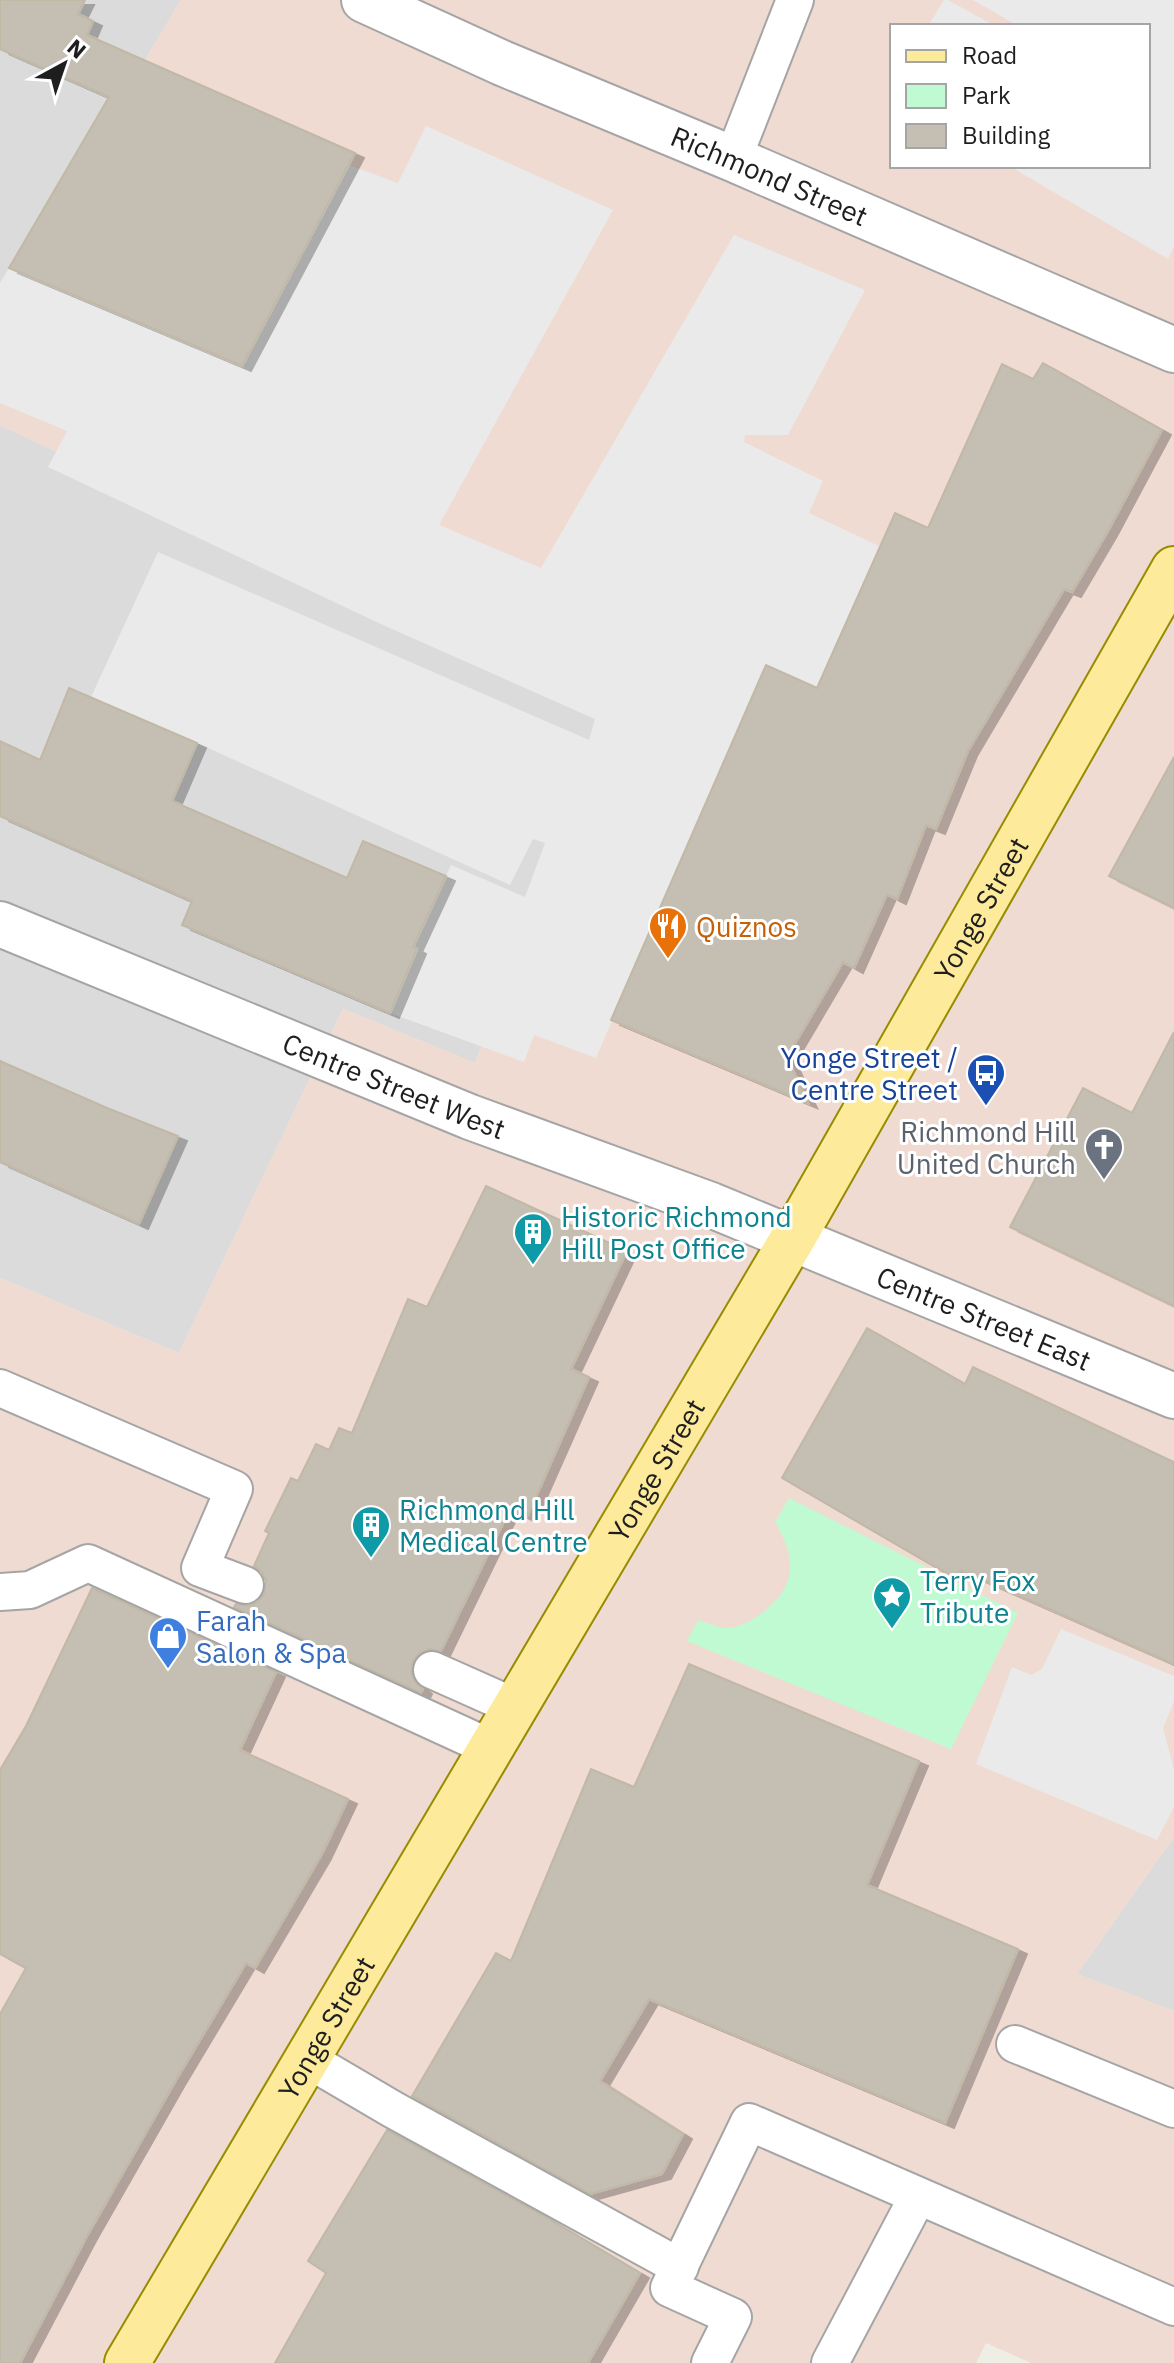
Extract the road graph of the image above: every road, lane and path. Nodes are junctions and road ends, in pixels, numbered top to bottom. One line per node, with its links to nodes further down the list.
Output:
1 (364, 0): 3 (street, Richmond Street)
2 (795, 0): 3 (lane)
3 (733, 159): 4 (street, Richmond Street)
4 (1174, 350)
5 (1174, 569): 7 (main road, Yonge Street)
6 (0, 924): 7 (street, Centre Street West)
7 (793, 1238): 9 (street, Centre Street East); 13 (main road, Yonge Street)
8 (0, 1388): 10 (lane)
9 (1174, 1396)
10 (245, 1585)
11 (0, 1592): 14 (lane)
12 (432, 1670): 13 (lane)
13 (515, 1707): 14 (main road, Yonge Street)
14 (491, 1748): 16 (main road, Yonge Street)
15 (1015, 2044): 17 (lane)
16 (307, 2059): 19 (lane); 21 (main road, Yonge Street)
17 (1174, 2109)
18 (917, 2198): 19 (lane); 20 (lane); 23 (lane)
19 (680, 2267): 22 (lane)
20 (1174, 2307)
21 (127, 2363)
22 (710, 2363)
23 (830, 2363)

